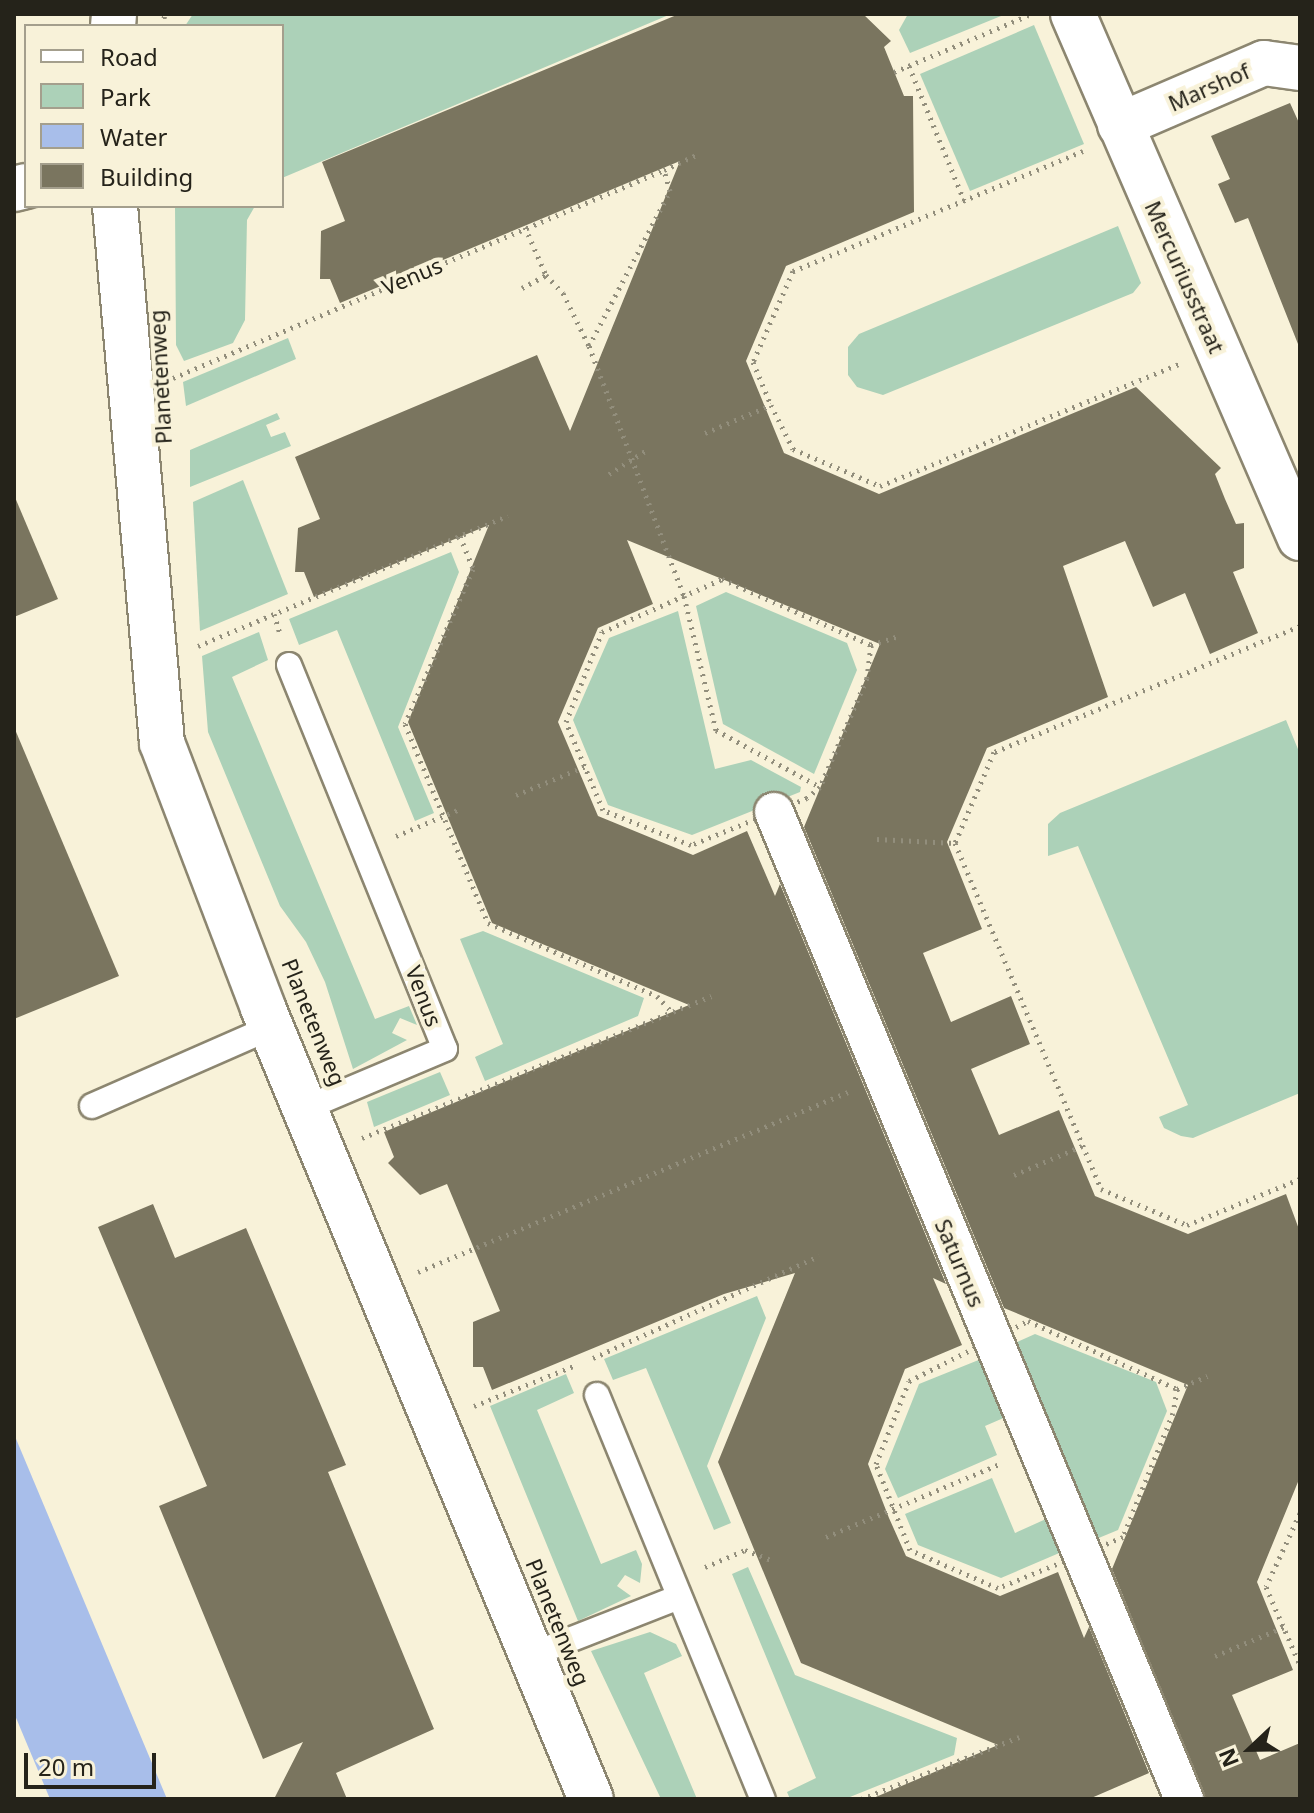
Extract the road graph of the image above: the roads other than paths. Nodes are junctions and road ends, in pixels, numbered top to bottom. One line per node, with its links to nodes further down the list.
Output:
1 (1073, 14): 3 (street, Mercuriusstraat)
2 (1300, 68): 3 (street, Marshof)
3 (1120, 125): 5 (street, Mercuriusstraat)
4 (115, 208): 8 (street, Planetenweg)
5 (1300, 538)
6 (289, 665): 9 (lane, Venus)
7 (774, 812): 16 (street, Saturnus)
8 (272, 1027): 9 (street, Planetenweg); 10 (lane)
9 (326, 1101): 13 (street, Planetenweg)
10 (92, 1106)
11 (597, 1395): 12 (lane)
12 (679, 1597): 13 (lane); 15 (lane)
13 (531, 1655): 14 (street, Planetenweg)
14 (591, 1799)
15 (763, 1799)
16 (1184, 1799)

